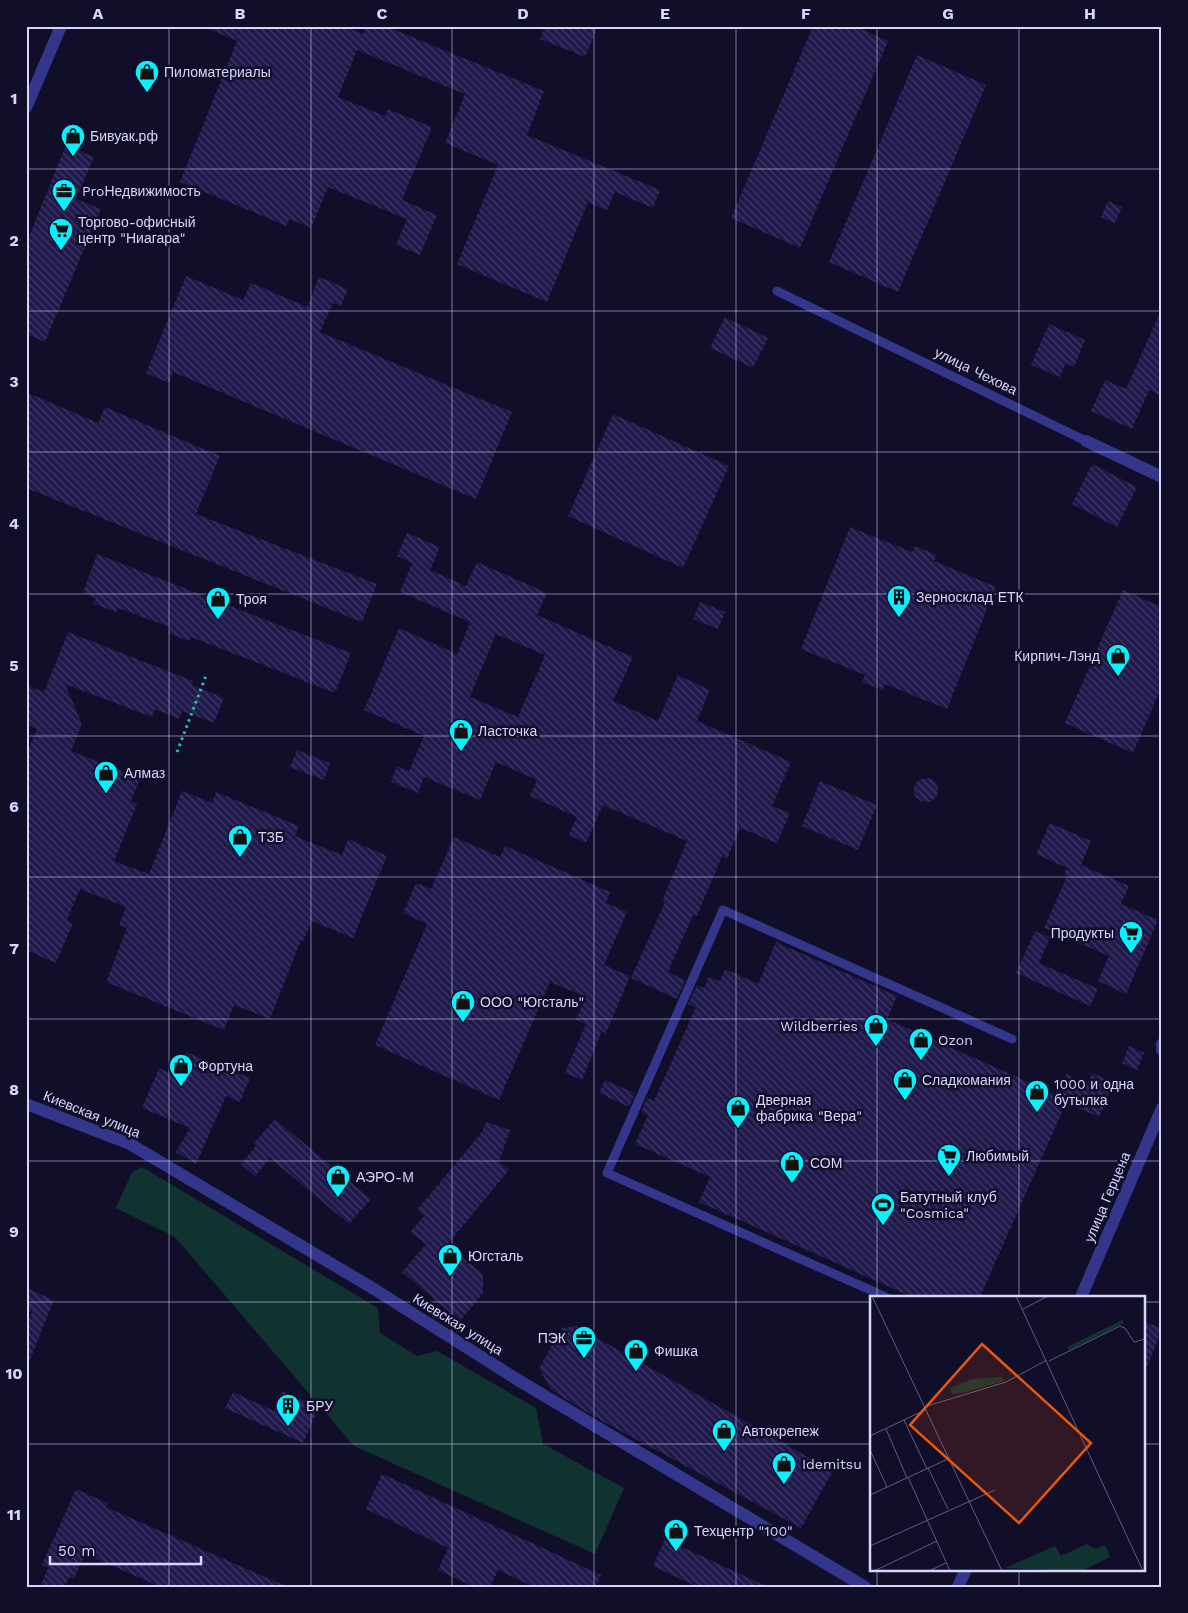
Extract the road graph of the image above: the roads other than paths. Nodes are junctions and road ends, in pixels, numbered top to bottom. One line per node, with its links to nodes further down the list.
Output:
1 (62, 26): 2 (street)
2 (26, 108)
3 (777, 291): 4 (lane, улица Чехова)
4 (1086, 441): 5 (street, улица Чехова)
5 (1162, 477)
6 (1012, 1039): 9 (lane)
7 (26, 1104): 12 (street, Киевская улица)
8 (1162, 1108): 10 (street, улица Герцена)
9 (884, 1296)
10 (1081, 1296)
11 (966, 1570): 13 (street)
12 (865, 1587)
13 (958, 1587)

